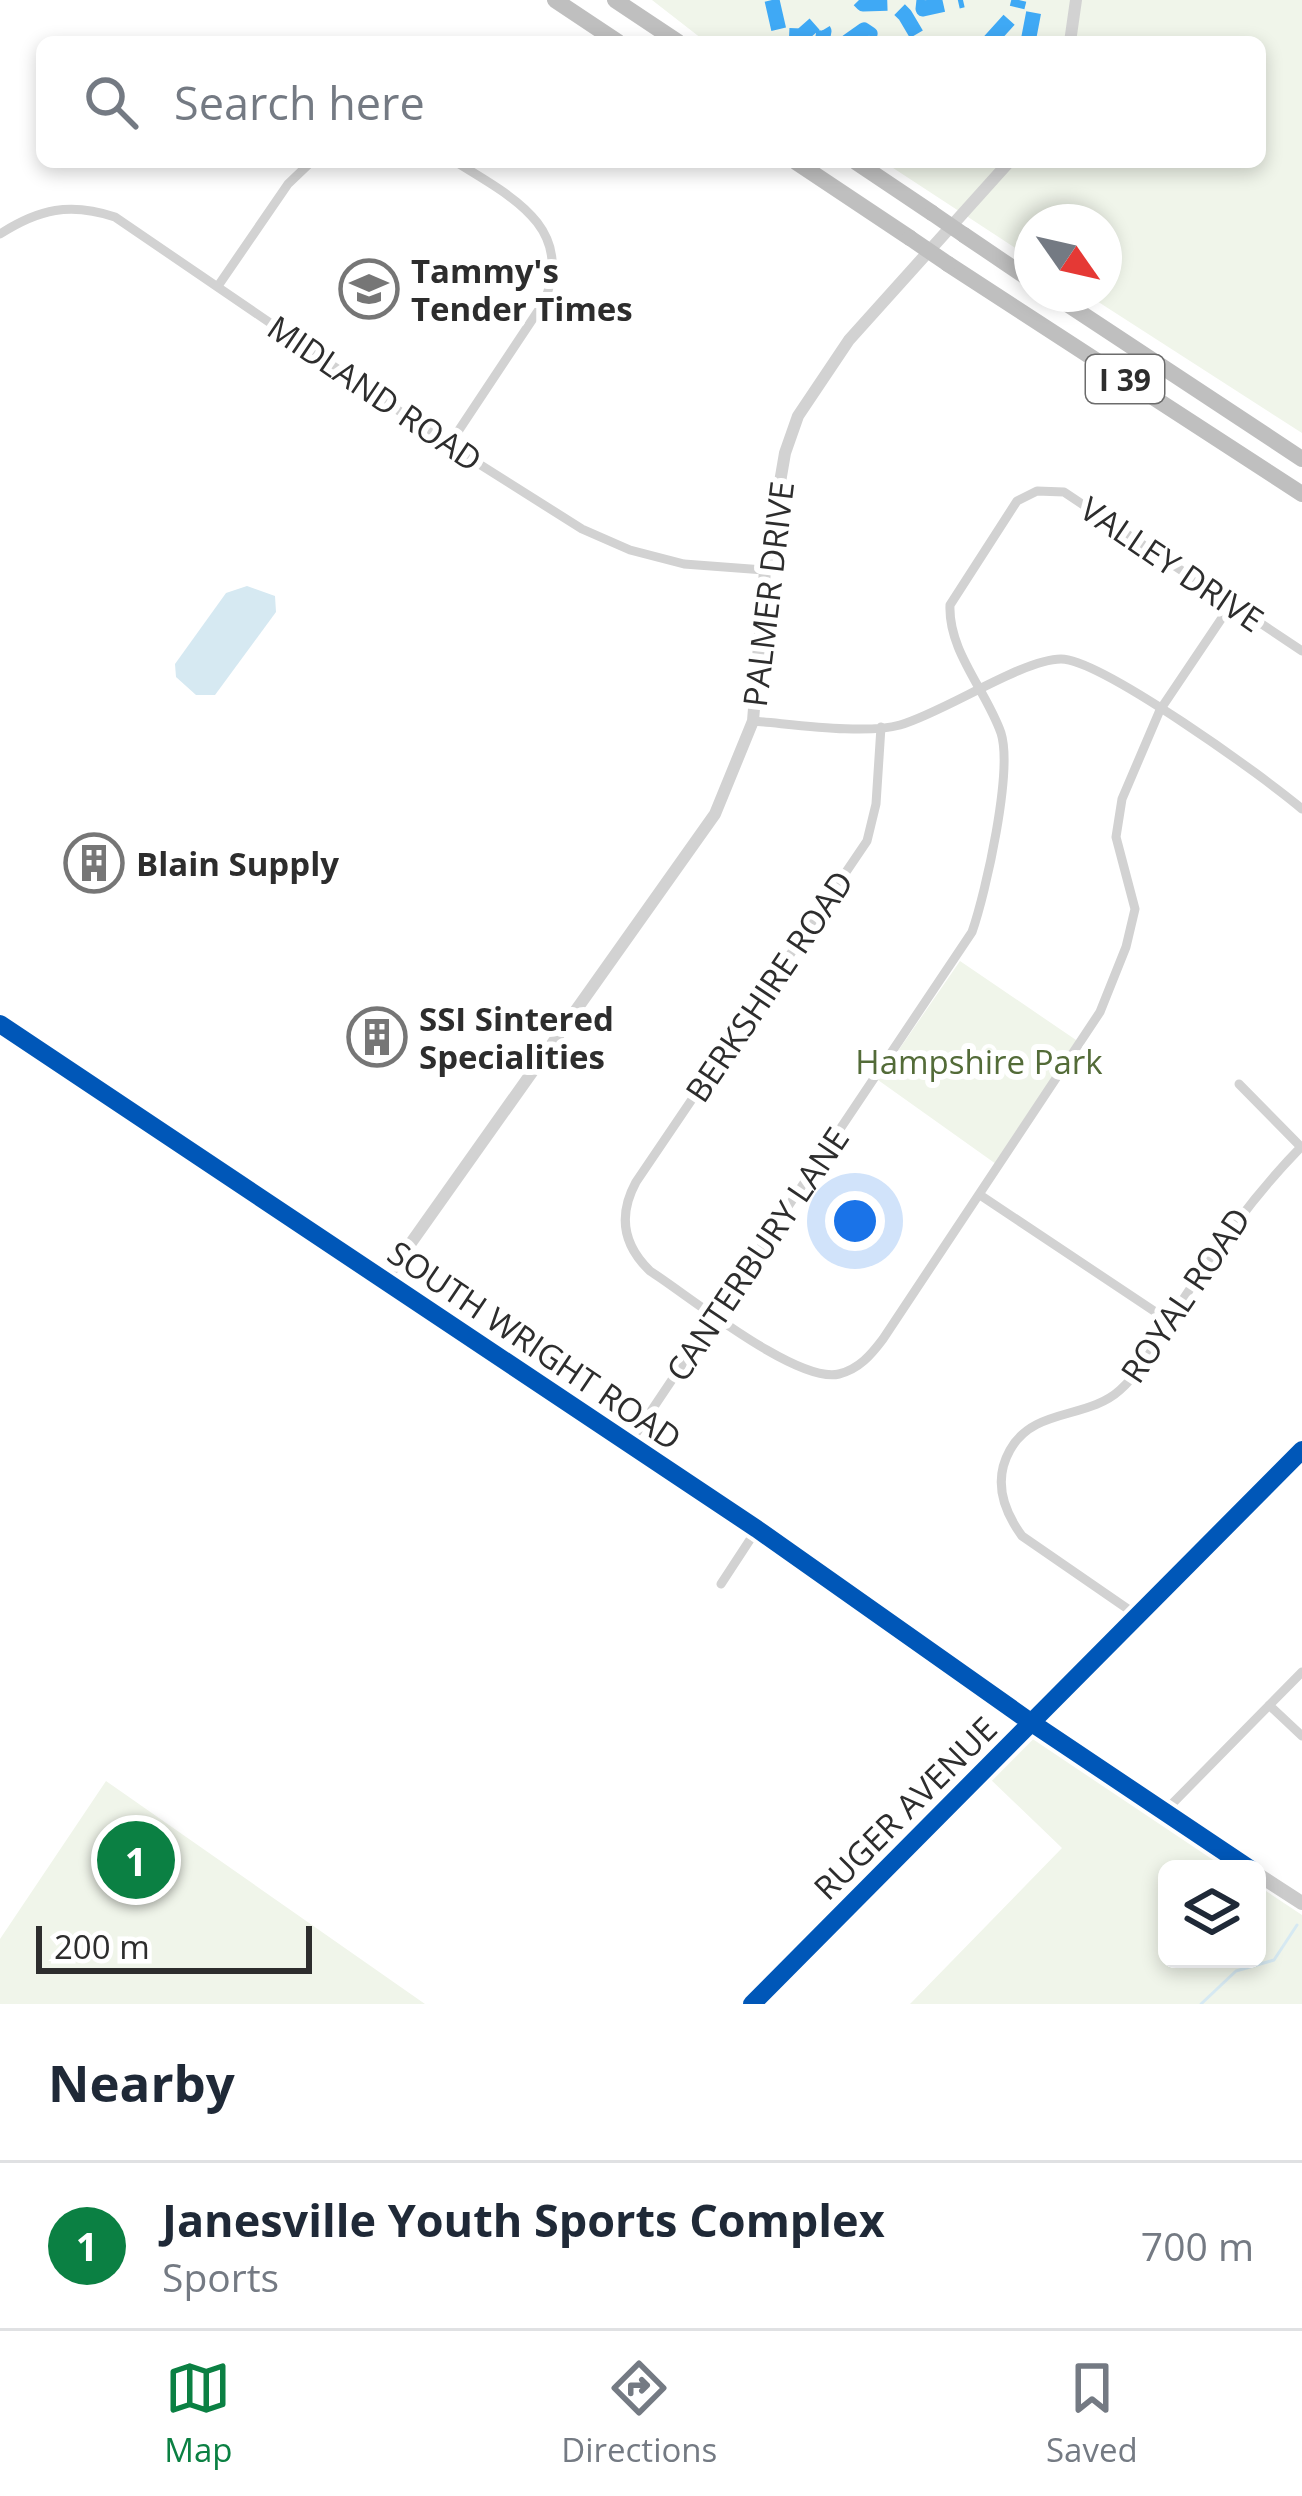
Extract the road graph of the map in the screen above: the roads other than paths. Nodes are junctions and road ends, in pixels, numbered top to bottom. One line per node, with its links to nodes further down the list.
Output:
1 (535, 0): 4 (highway)
2 (615, 0): 5 (highway)
3 (1076, 0): 8 (street)
4 (561, 4): 6 (highway)
5 (635, 8): 7 (highway)
6 (609, 36)
7 (670, 36)
8 (1071, 36)
9 (304, 168): 16 (street)
10 (465, 168): 18 (street)
11 (805, 168): 21 (highway, I 39, bridge)
12 (865, 168): 15 (highway, bridge)
13 (1005, 168): 22 (street, PALMER DRIVE)
14 (0, 233): 16 (street, MIDLAND ROAD)
15 (1014, 268)
16 (218, 286): 18 (street, MIDLAND ROAD)
17 (1079, 312): 19 (highway, I 39)
18 (449, 445): 22 (street, MIDLAND ROAD)
19 (1302, 459)
20 (1037, 491): 23 (street, VALLEY DRIVE); 25 (street, CANTERBURY LANE)
21 (1302, 494)
22 (765, 570): 27 (street, PALMER DRIVE)
23 (1232, 603): 24 (street, VALLEY DRIVE); 26 (street)
24 (1302, 651)
25 (981, 691): 26 (street); 28 (street); 35 (street, CANTERBURY LANE)
26 (1160, 710): 29 (street); 33 (street)
27 (753, 721): 28 (street); 34 (street, PALMER DRIVE)
28 (881, 728): 35 (street, BERKSHIRE ROAD)
29 (1302, 809)
30 (0, 1024): 34 (main road, SOUTH WRIGHT ROAD)
31 (1239, 1084): 32 (street)
32 (1302, 1146): 36 (street, ROYAL ROAD)
33 (980, 1195): 35 (street); 36 (street)
34 (384, 1280): 37 (main road, SOUTH WRIGHT ROAD)
35 (716, 1315): 37 (street, CANTERBURY LANE)
36 (1169, 1321): 41 (street, ROYAL ROAD)
37 (629, 1444): 39 (main road, SOUTH WRIGHT ROAD)
38 (1302, 1450): 41 (street, RUGER AVENUE)
39 (757, 1528): 40 (street); 44 (main road, SOUTH WRIGHT ROAD)
40 (721, 1584)
41 (1138, 1616): 44 (street, RUGER AVENUE)
42 (1302, 1672): 43 (street)
43 (1269, 1706): 45 (street); 46 (street)
44 (1032, 1723): 46 (main road, SOUTH WRIGHT ROAD); 50 (street, RUGER AVENUE)
45 (1302, 1736)
46 (1164, 1812): 47 (main road, SOUTH WRIGHT ROAD)
47 (1236, 1860)
48 (1266, 1879): 49 (main road, SOUTH WRIGHT ROAD)
49 (1302, 1903)
50 (752, 2004)

